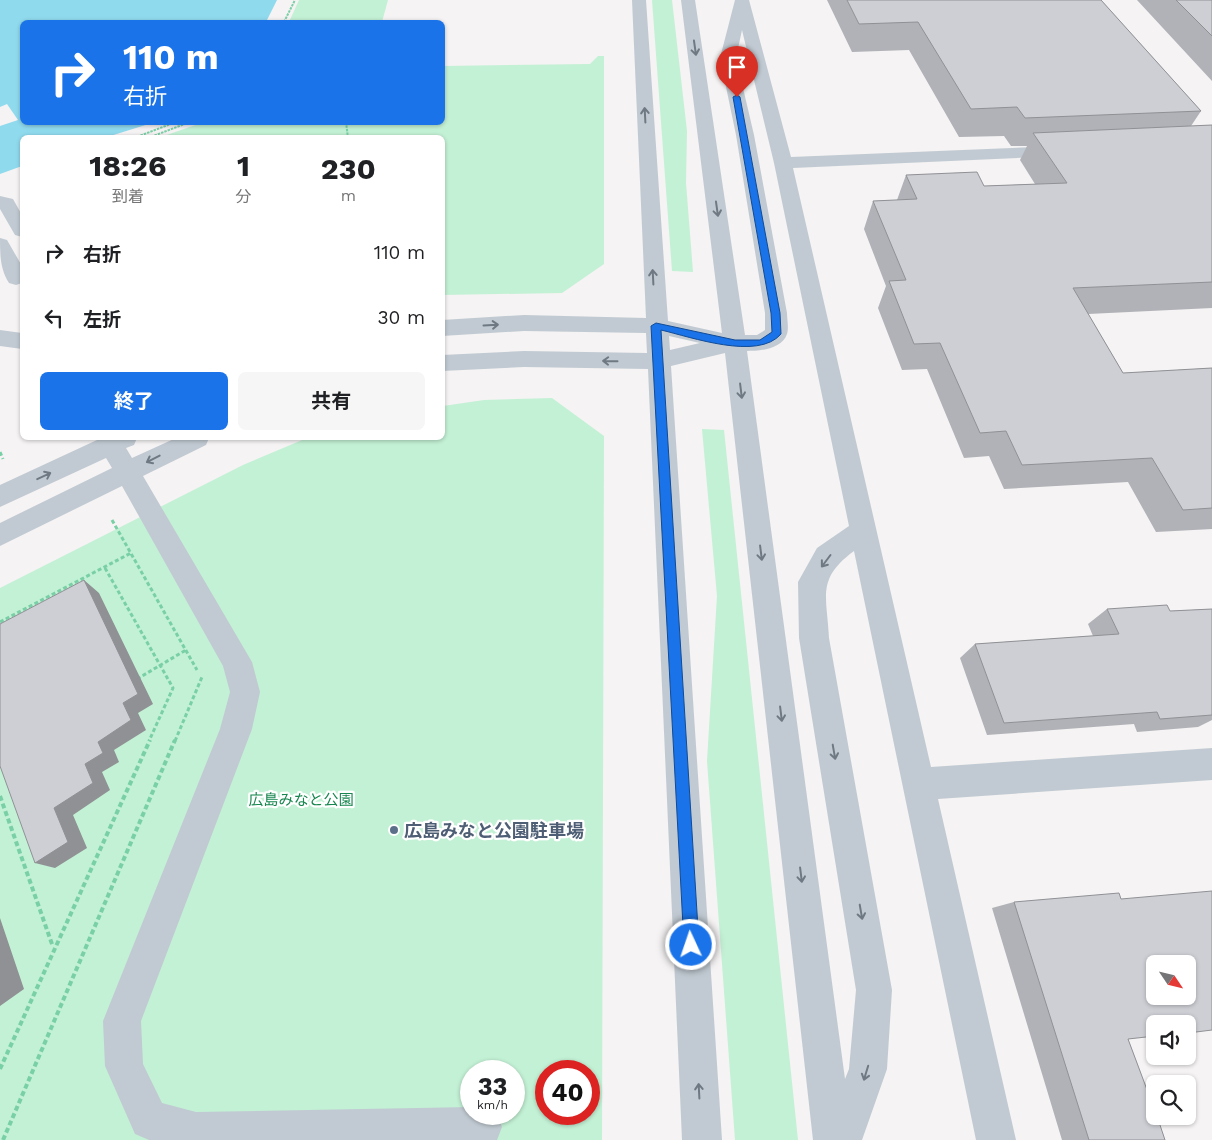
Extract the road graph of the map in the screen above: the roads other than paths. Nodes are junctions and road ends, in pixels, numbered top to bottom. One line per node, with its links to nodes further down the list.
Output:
1 (639, 0): 10 (street, one-way to 1)
2 (688, 0): 14 (street, one-way to 14)
3 (741, 0): 5 (street); 14 (street)
4 (1082, 150): 5 (street)
5 (783, 163): 22 (street)
6 (0, 202): 7 (street)
7 (20, 228)
8 (0, 244): 9 (street)
9 (13, 280)
10 (656, 326): 11 (street, one-way to 10); 14 (street); 17 (street)
11 (445, 328)
12 (0, 338): 13 (street)
13 (20, 341)
14 (735, 343): 17 (street); 28 (street, one-way to 28)
15 (0, 354): 16 (street)
16 (20, 354)
17 (658, 361): 18 (street, one-way to 18); 27 (street, one-way to 17)
18 (445, 363)
19 (176, 440): 20 (street, one-way to 20)
20 (115, 446): 21 (street, one-way to 20); 23 (street); 26 (street)
21 (0, 496)
22 (863, 530): 25 (street); 29 (street, one-way to 29)
23 (0, 535)
24 (1212, 764): 25 (street)
25 (920, 784): 30 (street)
26 (482, 1127)
27 (702, 1140)
28 (834, 1140)
29 (842, 1140)
30 (996, 1140)

